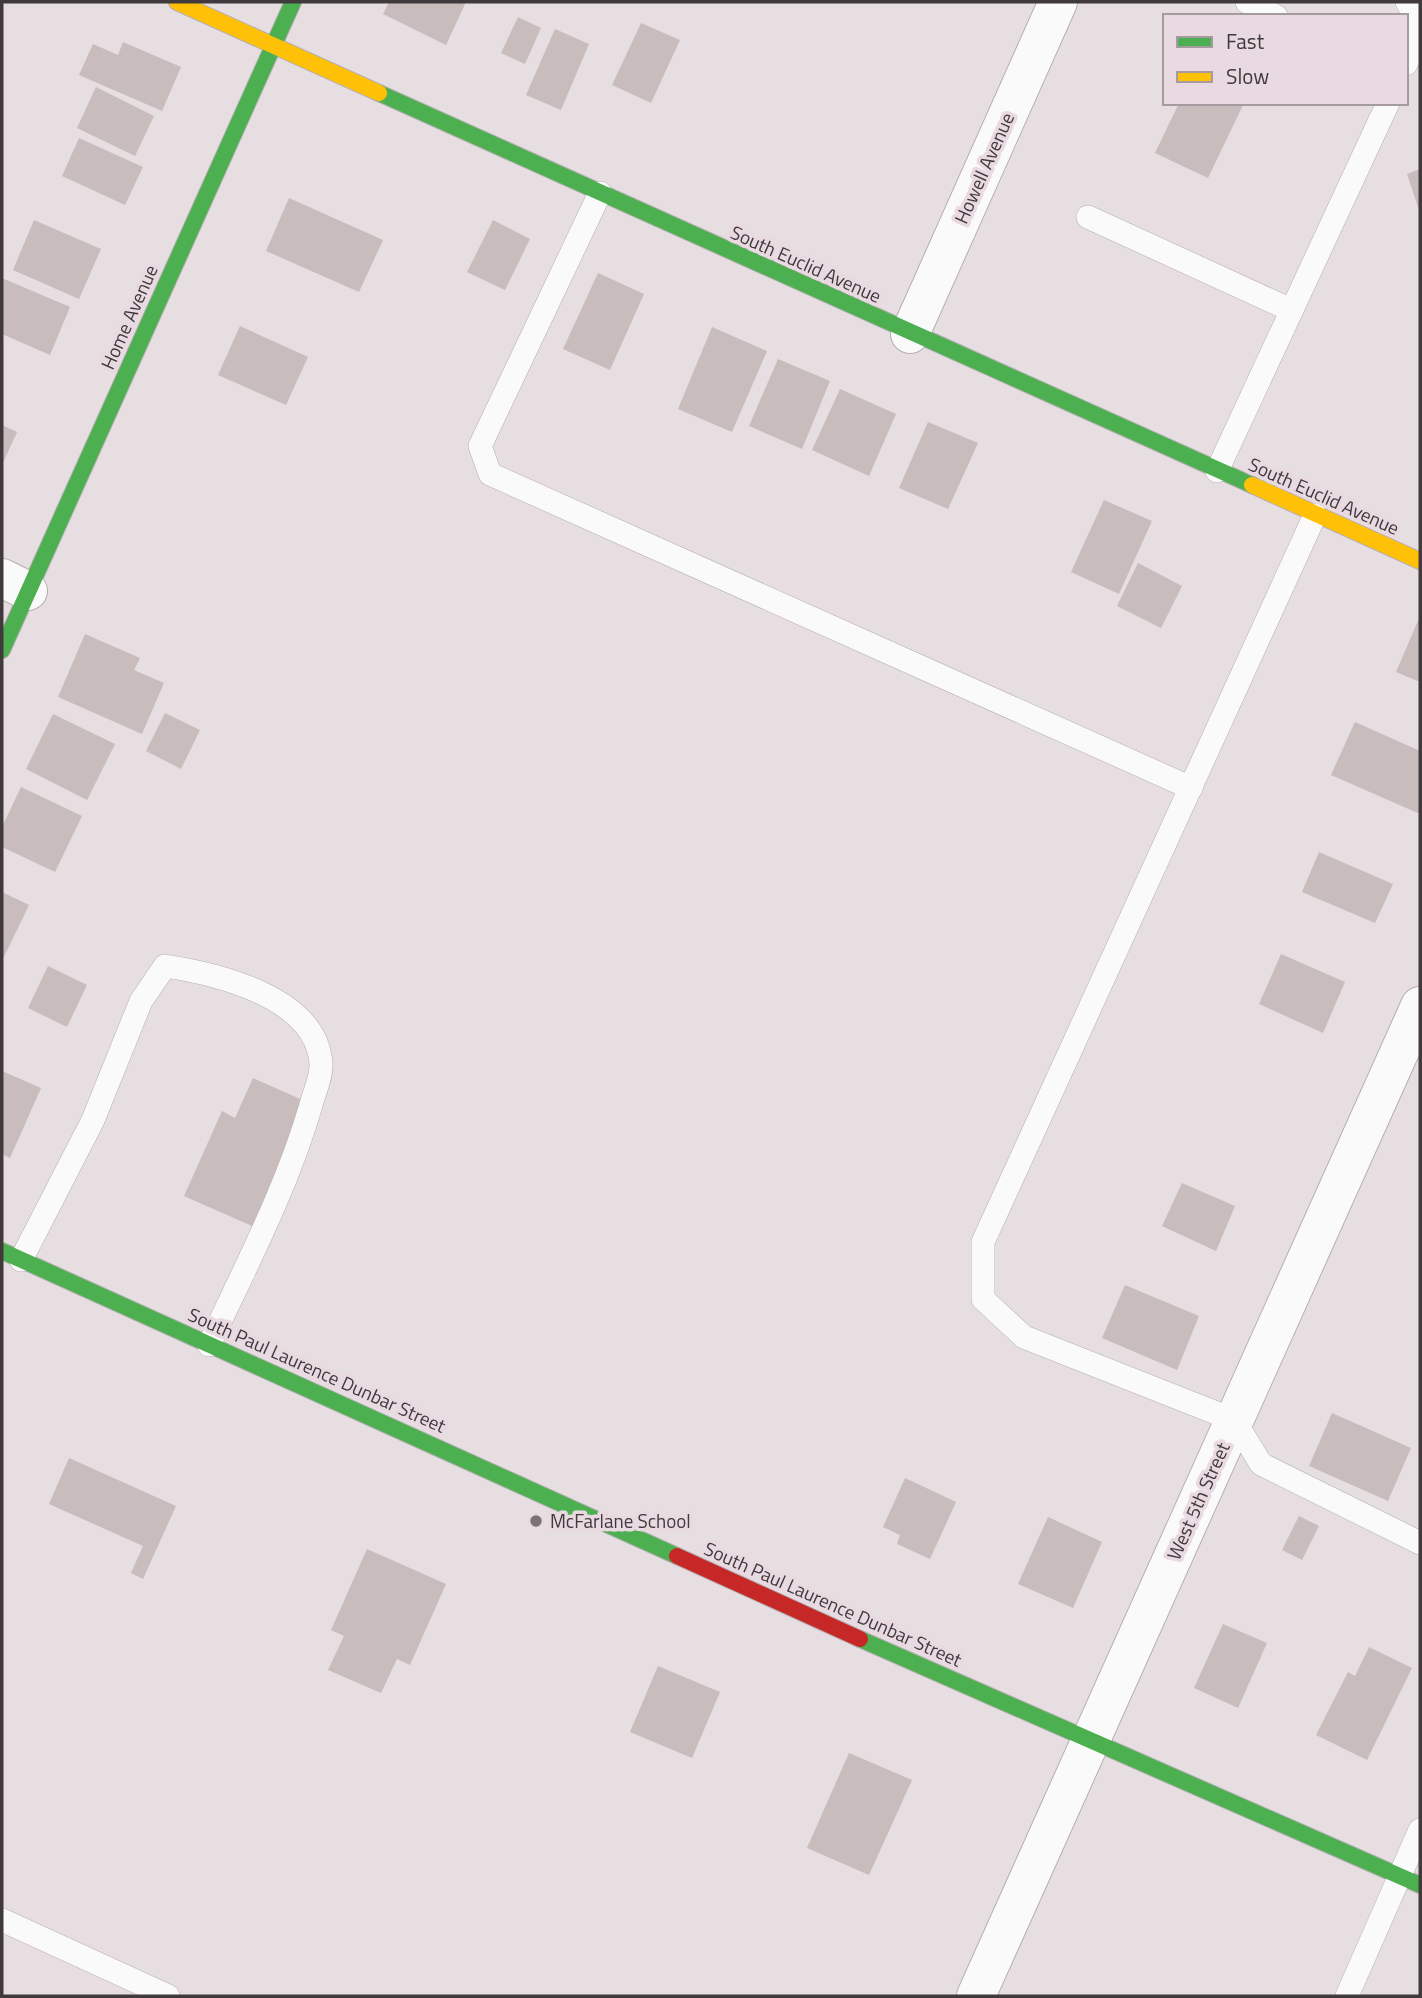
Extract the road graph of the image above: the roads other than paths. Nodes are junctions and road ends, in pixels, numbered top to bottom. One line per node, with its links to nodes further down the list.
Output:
1 (177, 2): 9 (street, South Euclid Avenue)
2 (293, 2): 9 (street, Home Avenue)
3 (1058, 2): 15 (street, Howell Avenue)
4 (1247, 2): 6 (lane)
5 (1407, 2): 7 (lane)
6 (1272, 14)
7 (1420, 25)
8 (1420, 33): 10 (lane)
9 (274, 46): 12 (street, South Euclid Avenue); 19 (street, Home Avenue)
10 (1408, 60)
11 (1387, 105): 14 (lane)
12 (600, 193): 15 (street, South Euclid Avenue); 21 (lane)
13 (1088, 217): 14 (lane)
14 (1291, 310): 16 (lane)
15 (910, 334): 16 (street, South Euclid Avenue)
16 (1217, 471): 17 (street, South Euclid Avenue)
17 (1315, 515): 18 (street, South Euclid Avenue); 21 (lane)
18 (1420, 562)
19 (15, 584): 20 (street, Home Avenue)
20 (2, 650)
21 (1191, 788): 25 (lane)
22 (1420, 1006): 25 (street, West 5th Street)
23 (11, 1255): 24 (street, South Paul Laurence Dunbar Street); 24 (lane)
24 (209, 1345): 27 (street, South Paul Laurence Dunbar Street)
25 (1234, 1420): 26 (lane); 27 (street, West 5th Street)
26 (1420, 1543)
27 (1089, 1742): 29 (street, South Paul Laurence Dunbar Street); 32 (street, West 5th Street)
28 (1420, 1830): 29 (lane)
29 (1410, 1881): 33 (lane)
30 (2, 1920): 31 (lane)
31 (168, 1996)
32 (976, 1996)
33 (1347, 1996)

